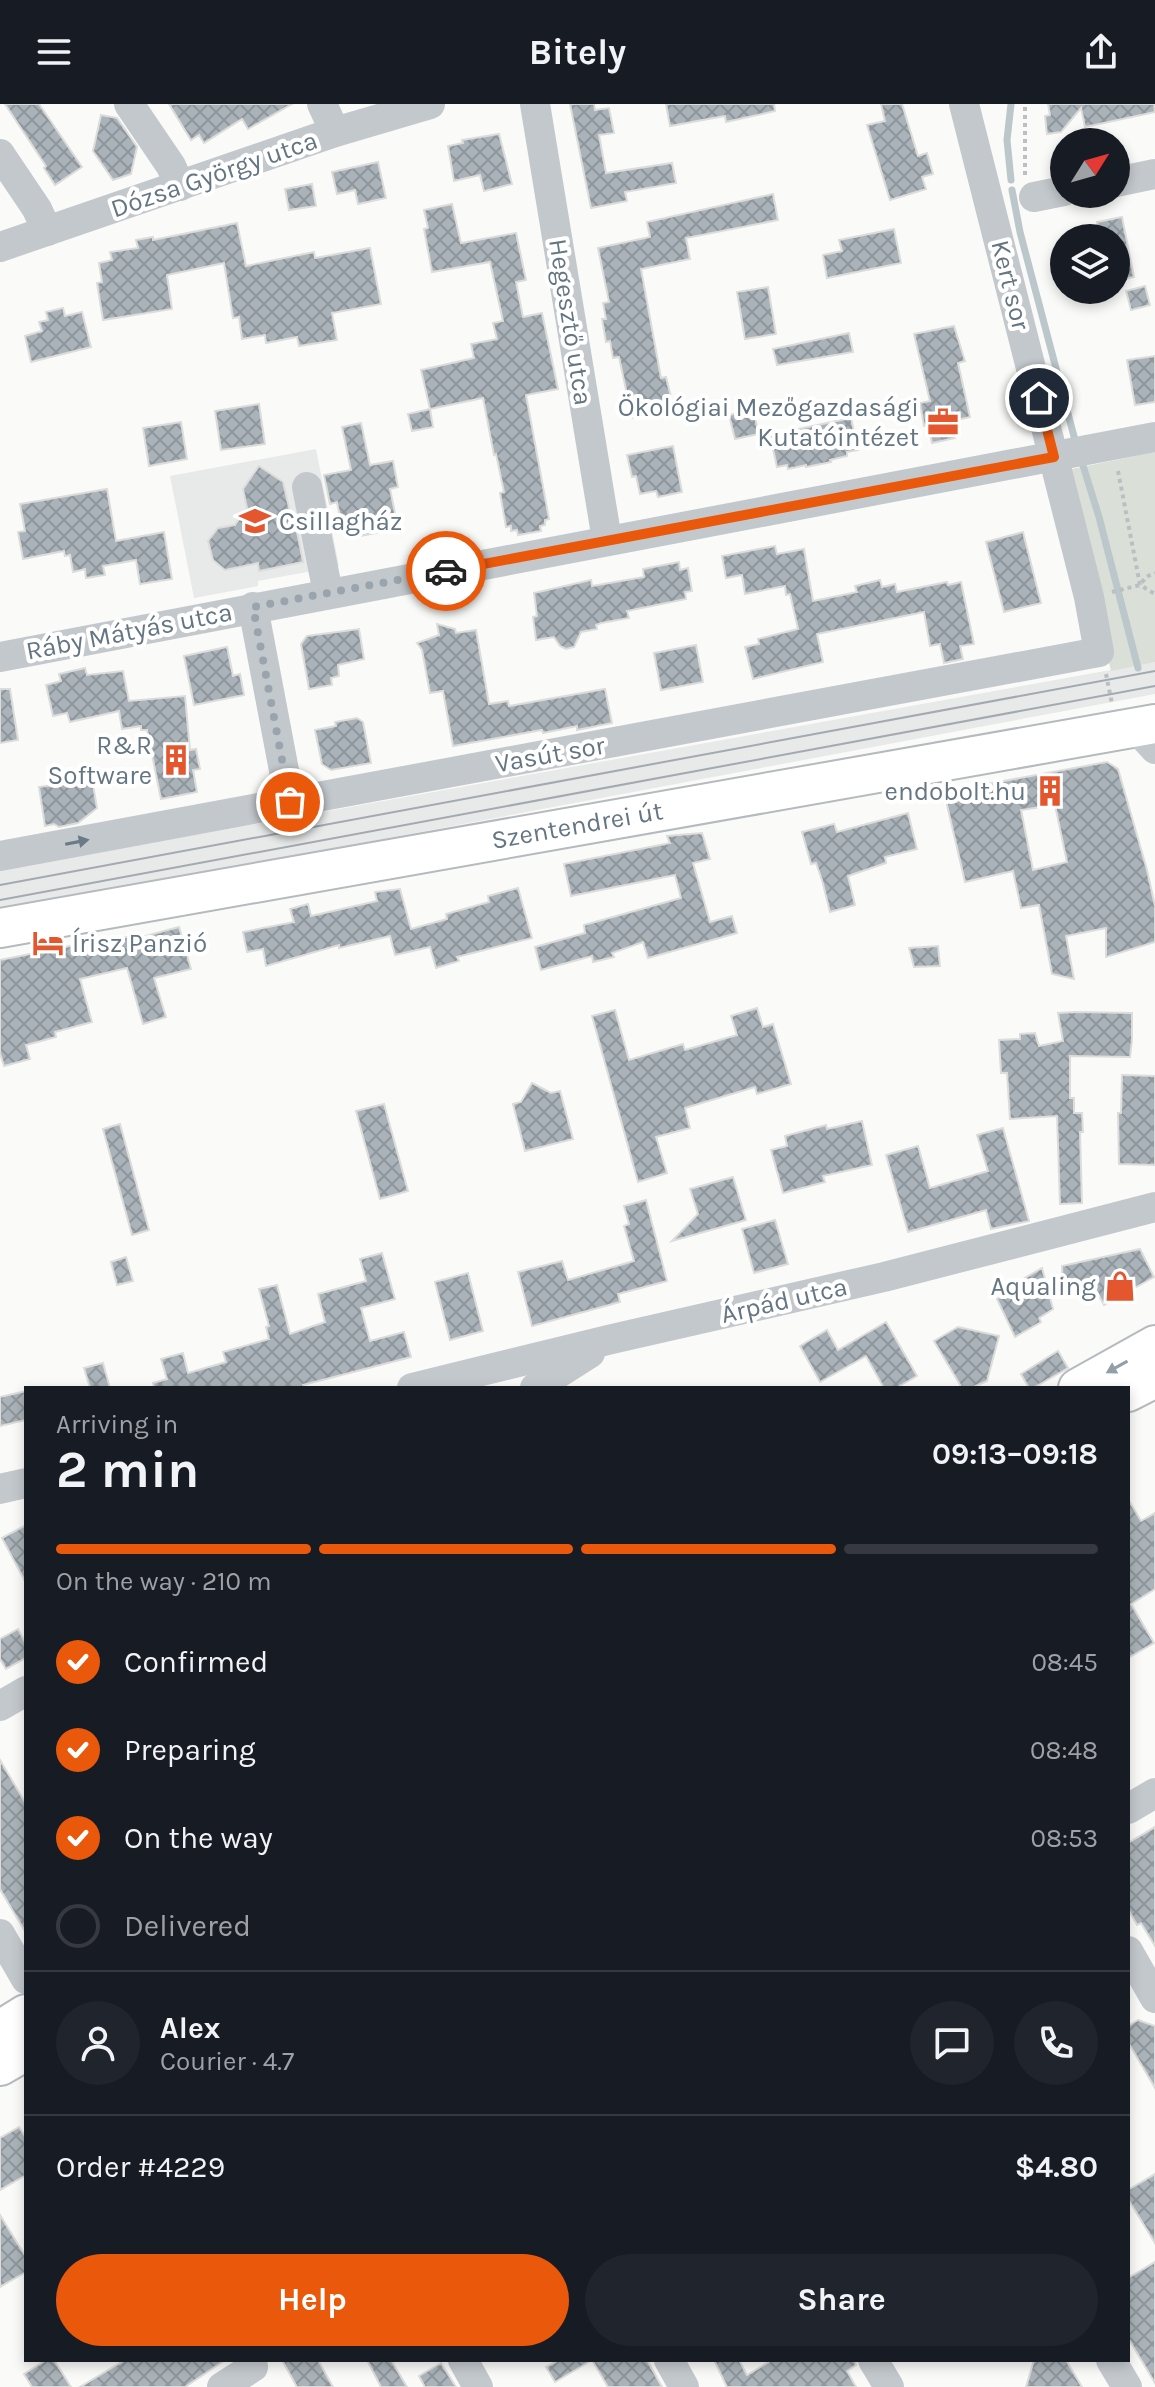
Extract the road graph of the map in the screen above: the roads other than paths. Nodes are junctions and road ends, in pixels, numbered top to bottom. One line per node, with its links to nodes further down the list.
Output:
1 (129, 104): 10 (street)
2 (322, 104): 6 (street)
3 (430, 104): 6 (street, Dózsa György utca)
4 (535, 104): 18 (street, Hegesztő utca)
5 (964, 104): 16 (street, Kert sor)
6 (335, 132): 10 (street, Dózsa György utca)
7 (0, 154): 13 (street)
8 (1155, 174): 9 (street)
9 (1130, 179)
10 (180, 186): 13 (street, Dózsa György utca)
11 (1030, 189): 12 (street)
12 (1050, 190)
13 (47, 231): 14 (street, Dózsa György utca)
14 (0, 247)
15 (1155, 437): 16 (street, Ráby Mátyás utca)
16 (1081, 451): 18 (street, Ráby Mátyás utca); 21 (street, Kert sor)
17 (307, 487): 19 (street)
18 (607, 540): 19 (street, Ráby Mátyás utca)
19 (328, 593): 20 (street, Ráby Mátyás utca)
20 (253, 607): 22 (street, Ráby Mátyás utca); 24 (street)
21 (1099, 652): 24 (street, Vasút sor)
22 (0, 657)
23 (1140, 727): 26 (main road, Szentendrei út)
24 (290, 802): 25 (street, Vasút sor, one-way to 24)
25 (0, 856)
26 (0, 928)
27 (1155, 1207): 28 (street, Árpád utca)
28 (612, 1339): 30 (street, Árpád utca); 33 (street)
29 (1155, 1345): 34 (main road, one-way to 34)
30 (494, 1378): 32 (street, Árpád utca)
31 (1155, 1378): 35 (main road)
32 (428, 1386)
33 (538, 1386)
34 (1082, 1386)
35 (1130, 1391)
36 (24, 1483): 37 (street)
37 (0, 1489)
38 (24, 1692): 39 (street)
39 (0, 1706)
40 (1155, 1793): 41 (street)
41 (1130, 1808)
42 (0, 1934): 44 (street)
43 (1130, 1954): 45 (street)
44 (24, 1976)
45 (1155, 1998)
46 (24, 2015): 47 (main road)
47 (0, 2030)
48 (24, 2052): 49 (main road)
49 (0, 2066)
50 (464, 2362): 56 (street)
51 (670, 2362): 57 (street)
52 (874, 2362): 58 (street)
53 (1112, 2362): 59 (street)
54 (255, 2371): 55 (street)
55 (222, 2387)
56 (478, 2387)
57 (684, 2387)
58 (889, 2387)
59 (1127, 2387)

